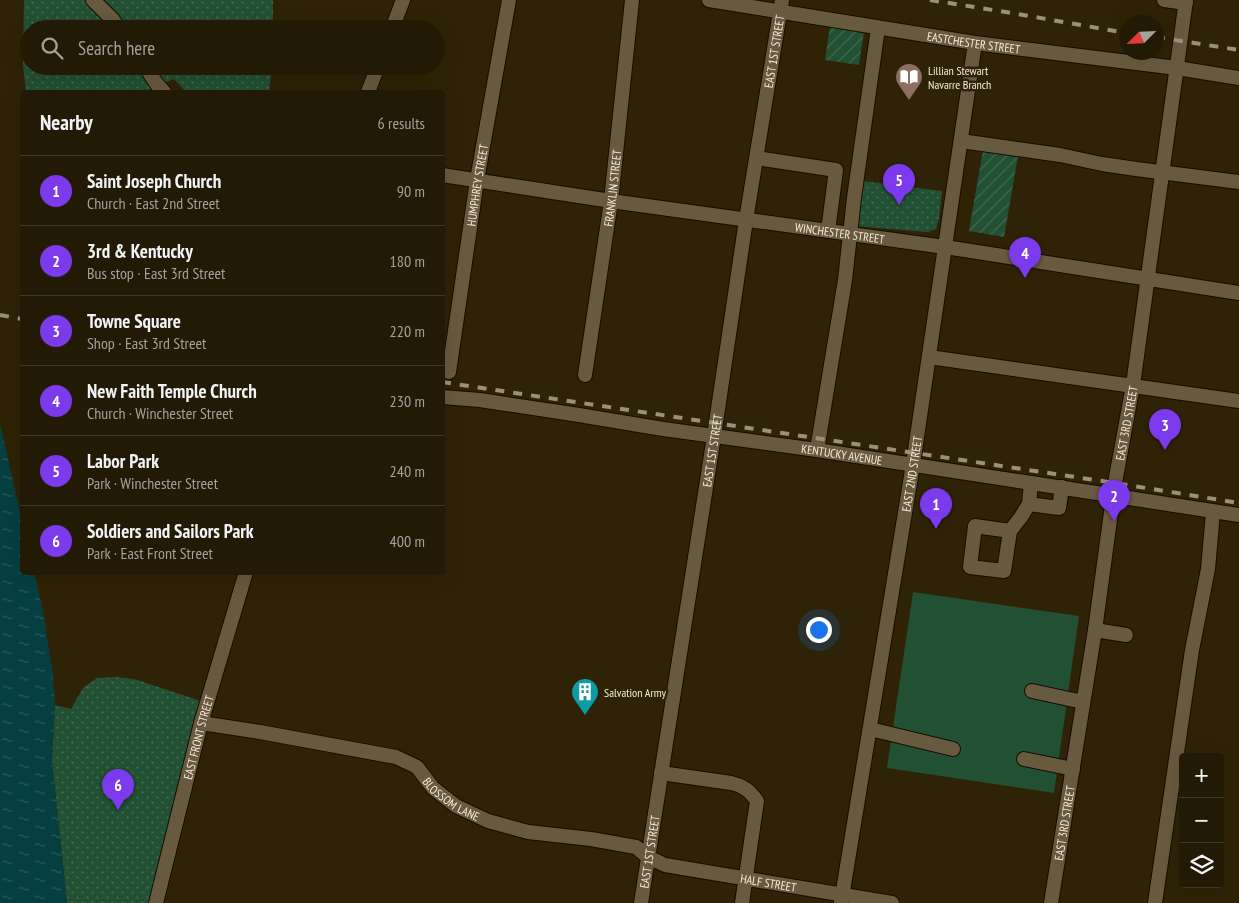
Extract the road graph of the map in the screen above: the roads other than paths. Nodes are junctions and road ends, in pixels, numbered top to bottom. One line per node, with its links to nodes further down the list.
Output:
1 (93, 0): 9 (street)
2 (403, 0): 10 (street)
3 (509, 0): 23 (street, HUMPHREY STREET)
4 (632, 0): 25 (street, FRANKLIN STREET)
5 (709, 0): 8 (street, EASTCHESTER STREET)
6 (1164, 0): 7 (street)
7 (1186, 2): 13 (street, EAST 3RD STREET)
8 (782, 6): 11 (street, EASTCHESTER STREET); 20 (street, EAST 1ST STREET)
9 (113, 20)
10 (395, 20)
11 (878, 28): 12 (street, EASTCHESTER STREET); 28 (street)
12 (975, 43): 13 (street, EASTCHESTER STREET); 19 (street, EAST 2ND STREET)
13 (1177, 68): 16 (street, EASTCHESTER STREET); 21 (street, EAST 3RD STREET)
14 (150, 75): 17 (street)
15 (375, 75): 18 (street)
16 (1239, 78)
17 (162, 90)
18 (369, 90)
19 (961, 141): 21 (street); 29 (street, EAST 2ND STREET)
20 (756, 158): 26 (street, EAST 1ST STREET); 27 (street)
21 (1162, 172): 24 (street); 30 (street, EAST 3RD STREET)
22 (445, 175): 23 (street, WINCHESTER STREET)
23 (477, 180): 25 (street, WINCHESTER STREET); 33 (street, HUMPHREY STREET)
24 (1239, 182)
25 (611, 201): 26 (street, WINCHESTER STREET); 34 (street, FRANKLIN STREET)
26 (746, 220): 27 (street, WINCHESTER STREET); 38 (street, EAST 1ST STREET)
27 (828, 231): 28 (street, WINCHESTER STREET)
28 (851, 234): 29 (street, WINCHESTER STREET); 39 (street)
29 (945, 247): 30 (street, WINCHESTER STREET); 32 (street, EAST 2ND STREET)
30 (1147, 278): 31 (street, WINCHESTER STREET); 35 (street, EAST 3RD STREET)
31 (1239, 293)
32 (929, 357): 35 (street); 40 (street, EAST 2ND STREET)
33 (449, 372)
34 (585, 375)
35 (1133, 385): 37 (street); 43 (street, EAST 3RD STREET)
36 (445, 397): 38 (street, KENTUCKY AVENUE)
37 (1239, 401)
38 (714, 436): 39 (street, KENTUCKY AVENUE); 58 (street, EAST 1ST STREET)
39 (817, 450): 40 (street, KENTUCKY AVENUE)
40 (913, 464): 41 (street, KENTUCKY AVENUE); 54 (street, EAST 2ND STREET)
41 (1031, 483): 42 (street, KENTUCKY AVENUE); 44 (street)
42 (1062, 487): 43 (street, KENTUCKY AVENUE); 44 (street)
43 (1113, 495): 45 (street, KENTUCKY AVENUE); 49 (street, EAST 3RD STREET)
44 (1029, 504): 47 (street)
45 (1213, 512): 46 (street, KENTUCKY AVENUE); 67 (street)
46 (1239, 515)
47 (1010, 531)
48 (245, 575): 53 (street, EAST FRONT STREET)
49 (1095, 630): 50 (street); 52 (street, EAST 3RD STREET)
50 (1126, 635)
51 (1032, 691): 52 (street)
52 (1084, 702): 57 (street, EAST 3RD STREET)
53 (201, 723): 59 (street, BLOSSOM LANE); 62 (street, EAST FRONT STREET)
54 (870, 729): 55 (street); 61 (street, EAST 2ND STREET)
55 (953, 749)
56 (1024, 759): 57 (street)
57 (1073, 769): 66 (street, EAST 3RD STREET)
58 (661, 773): 59 (street, EAST 1ST STREET); 60 (street)
59 (648, 857): 60 (street, HALF STREET); 63 (street, EAST 1ST STREET)
60 (746, 879): 61 (street, HALF STREET); 64 (street)
61 (842, 899): 65 (street, HALF STREET)
62 (156, 903)
63 (641, 903)
64 (742, 903)
65 (892, 903)
66 (1051, 903)
67 (1155, 903)

